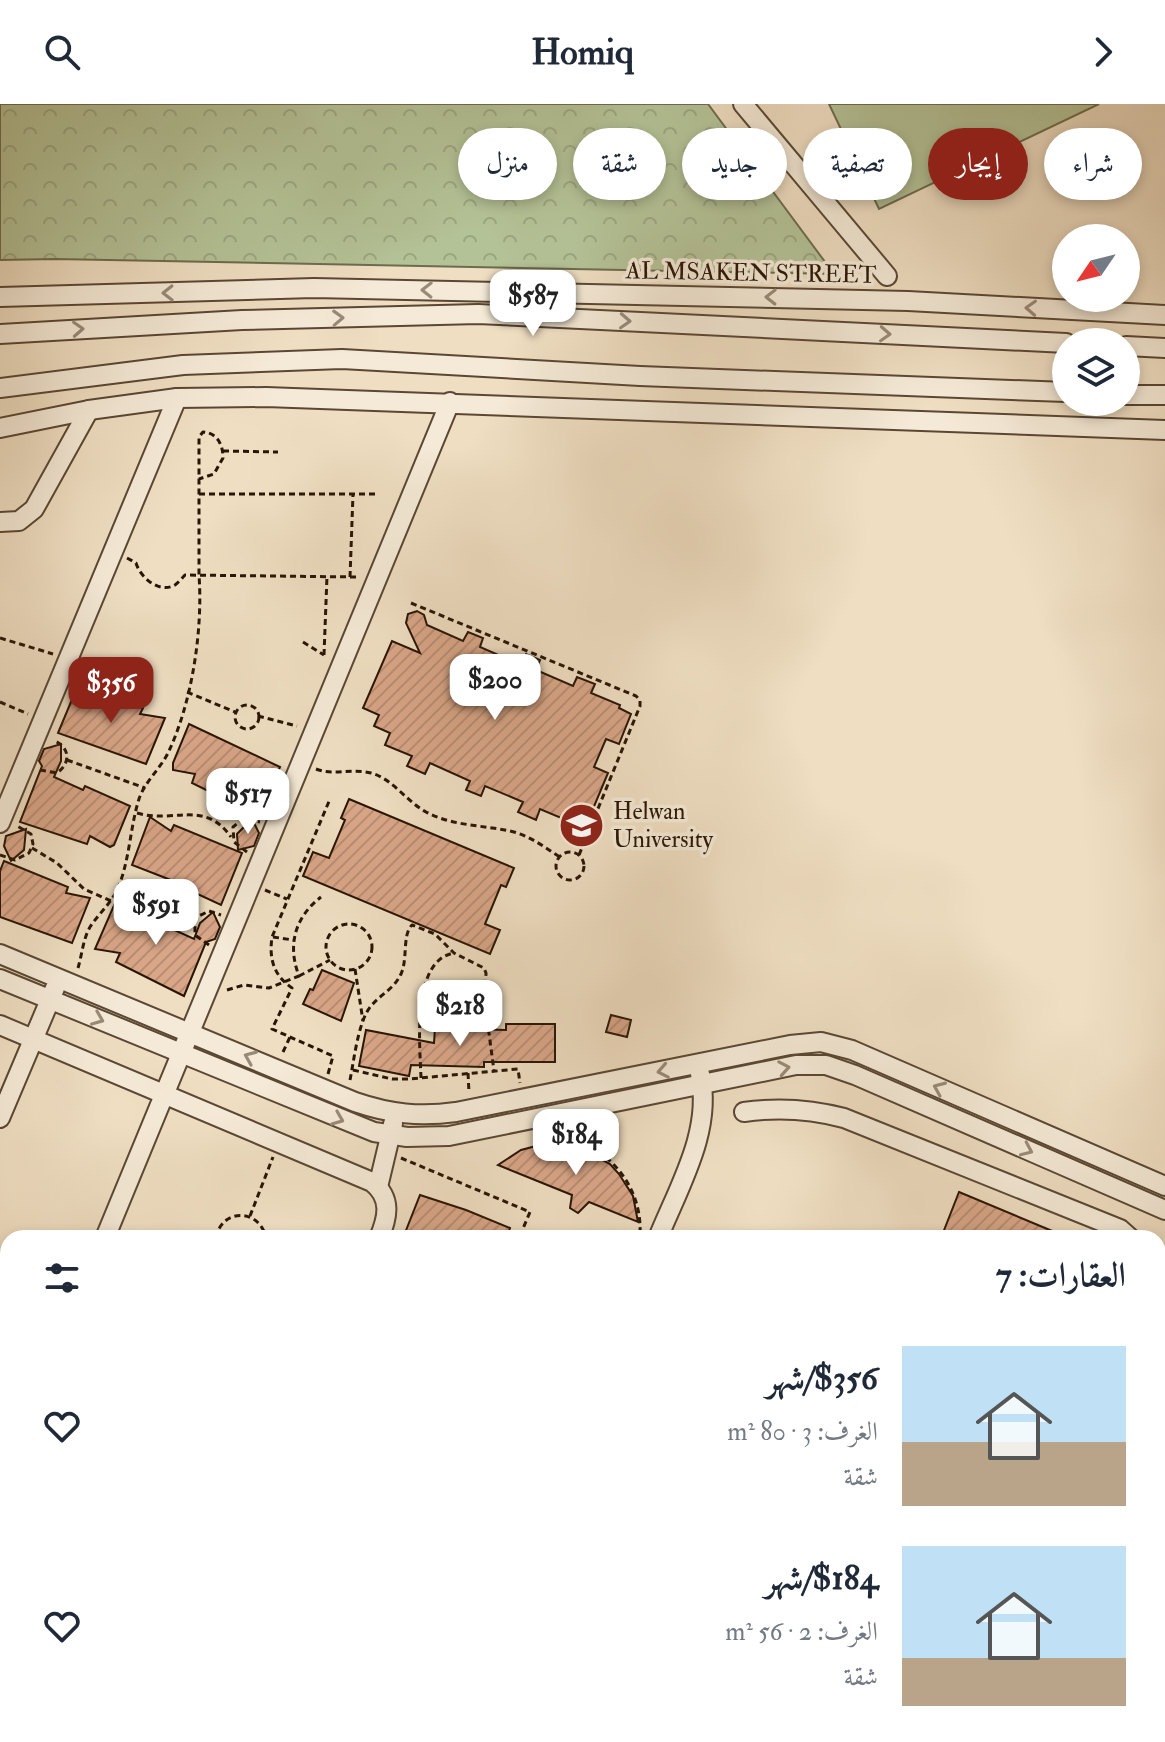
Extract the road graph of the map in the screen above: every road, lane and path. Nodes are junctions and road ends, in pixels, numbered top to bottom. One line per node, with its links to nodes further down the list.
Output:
1 (743, 104): 2 (street)
2 (887, 276)
3 (0, 297): 4 (street, AL MSAKEN STREET, one-way to 3)
4 (1165, 315)
5 (0, 334): 6 (street, AL MSAKEN STREET, one-way to 6)
6 (1052, 342)
7 (1140, 347): 8 (street)
8 (1165, 348)
9 (0, 388): 10 (street)
10 (1052, 391)
11 (1140, 395): 12 (street)
12 (1165, 395)
13 (177, 398): 14 (street); 15 (street); 25 (street)
14 (450, 402): 17 (street); 29 (street)
15 (89, 410): 16 (street); 24 (street)
16 (0, 428)
17 (1165, 430)
18 (223, 451): 19 (path); 20 (path); 20 (path)
19 (278, 452)
20 (199, 479): 21 (path)
21 (199, 494): 22 (path); 26 (path)
22 (353, 494): 23 (path); 28 (path)
23 (377, 494)
24 (0, 522)
25 (112, 554): 26 (path); 34 (street)
26 (199, 575): 27 (path); 36 (path)
27 (327, 576): 28 (path); 33 (path)
28 (350, 577): 29 (path)
29 (378, 578): 35 (street)
30 (411, 603): 53 (path)
31 (0, 638): 34 (path)
32 (303, 642): 33 (path)
33 (324, 655): 35 (path)
34 (68, 660): 40 (street)
35 (342, 665): 41 (street)
36 (187, 692): 38 (path); 45 (path)
37 (0, 702): 40 (path)
38 (236, 713): 39 (path); 39 (path)
39 (258, 716): 41 (path)
40 (40, 728): 42 (path); 44 (street)
41 (315, 731): 43 (street)
42 (67, 760): 44 (path); 45 (path)
43 (302, 762): 49 (street); 54 (path)
44 (25, 764): 48 (street)
45 (145, 788): 47 (path)
46 (330, 799): 59 (path)
47 (136, 813): 50 (path); 57 (path)
48 (0, 822): 51 (path)
49 (275, 828): 50 (path); 55 (street)
50 (231, 837): 55 (path)
51 (32, 848): 52 (path); 60 (path)
52 (0, 855)
53 (579, 855): 54 (path); 54 (path)
54 (560, 857)
55 (262, 858): 56 (street)
56 (251, 885): 59 (path); 62 (street)
57 (118, 887): 60 (path); 61 (path)
58 (321, 897): 64 (path)
59 (287, 899): 63 (path)
60 (111, 901): 72 (path)
61 (195, 920): 62 (path); 65 (path)
62 (236, 921): 65 (street)
63 (272, 937): 64 (path); 73 (path)
64 (293, 940): 70 (path)
65 (224, 951): 74 (street)
66 (454, 953): 76 (path); 84 (path); 86 (path)
67 (0, 954): 72 (street)
68 (330, 960): 69 (path); 69 (path); 70 (path)
69 (355, 969): 76 (path)
70 (299, 976): 73 (path)
71 (0, 979): 75 (street)
72 (67, 981): 75 (street); 78 (street)
73 (283, 982): 74 (path); 88 (path)
74 (207, 990): 78 (street)
75 (50, 1000): 79 (street); 80 (street, one-way to 80)
76 (363, 1023): 83 (path)
77 (0, 1025): 79 (street)
78 (190, 1032): 80 (street); 88 (street, one-way to 78)
79 (34, 1039): 89 (street); 95 (street)
80 (182, 1053): 89 (street); 99 (street, one-way to 99)
81 (730, 1057): 82 (street); 85 (street); 100 (street, one-way to 81)
82 (698, 1064): 87 (street); 91 (street, one-way to 91)
83 (352, 1070): 86 (path); 90 (path)
84 (494, 1071): 86 (path); 91 (path)
85 (733, 1077): 87 (street); 102 (street, one-way to 102)
86 (421, 1078)
87 (702, 1083): 96 (street); 110 (street)
88 (323, 1088): 90 (street)
89 (165, 1093): 98 (street); 104 (street)
90 (345, 1098): 93 (street)
91 (522, 1099): 94 (street)
92 (744, 1112): 111 (street)
93 (395, 1113): 94 (street); 99 (street)
94 (423, 1115): 96 (street)
95 (0, 1118)
96 (422, 1138): 99 (street)
97 (581, 1141): 109 (path)
98 (279, 1142): 101 (street); 103 (path)
99 (390, 1144): 101 (street); 108 (path)
100 (1165, 1186)
101 (378, 1187): 107 (street)
102 (1165, 1210)
103 (250, 1216): 105 (path); 106 (path)
104 (108, 1230)
105 (218, 1230)
106 (264, 1230)
107 (382, 1230)
108 (522, 1230)
109 (639, 1230)
110 (661, 1230)
111 (1121, 1230)

